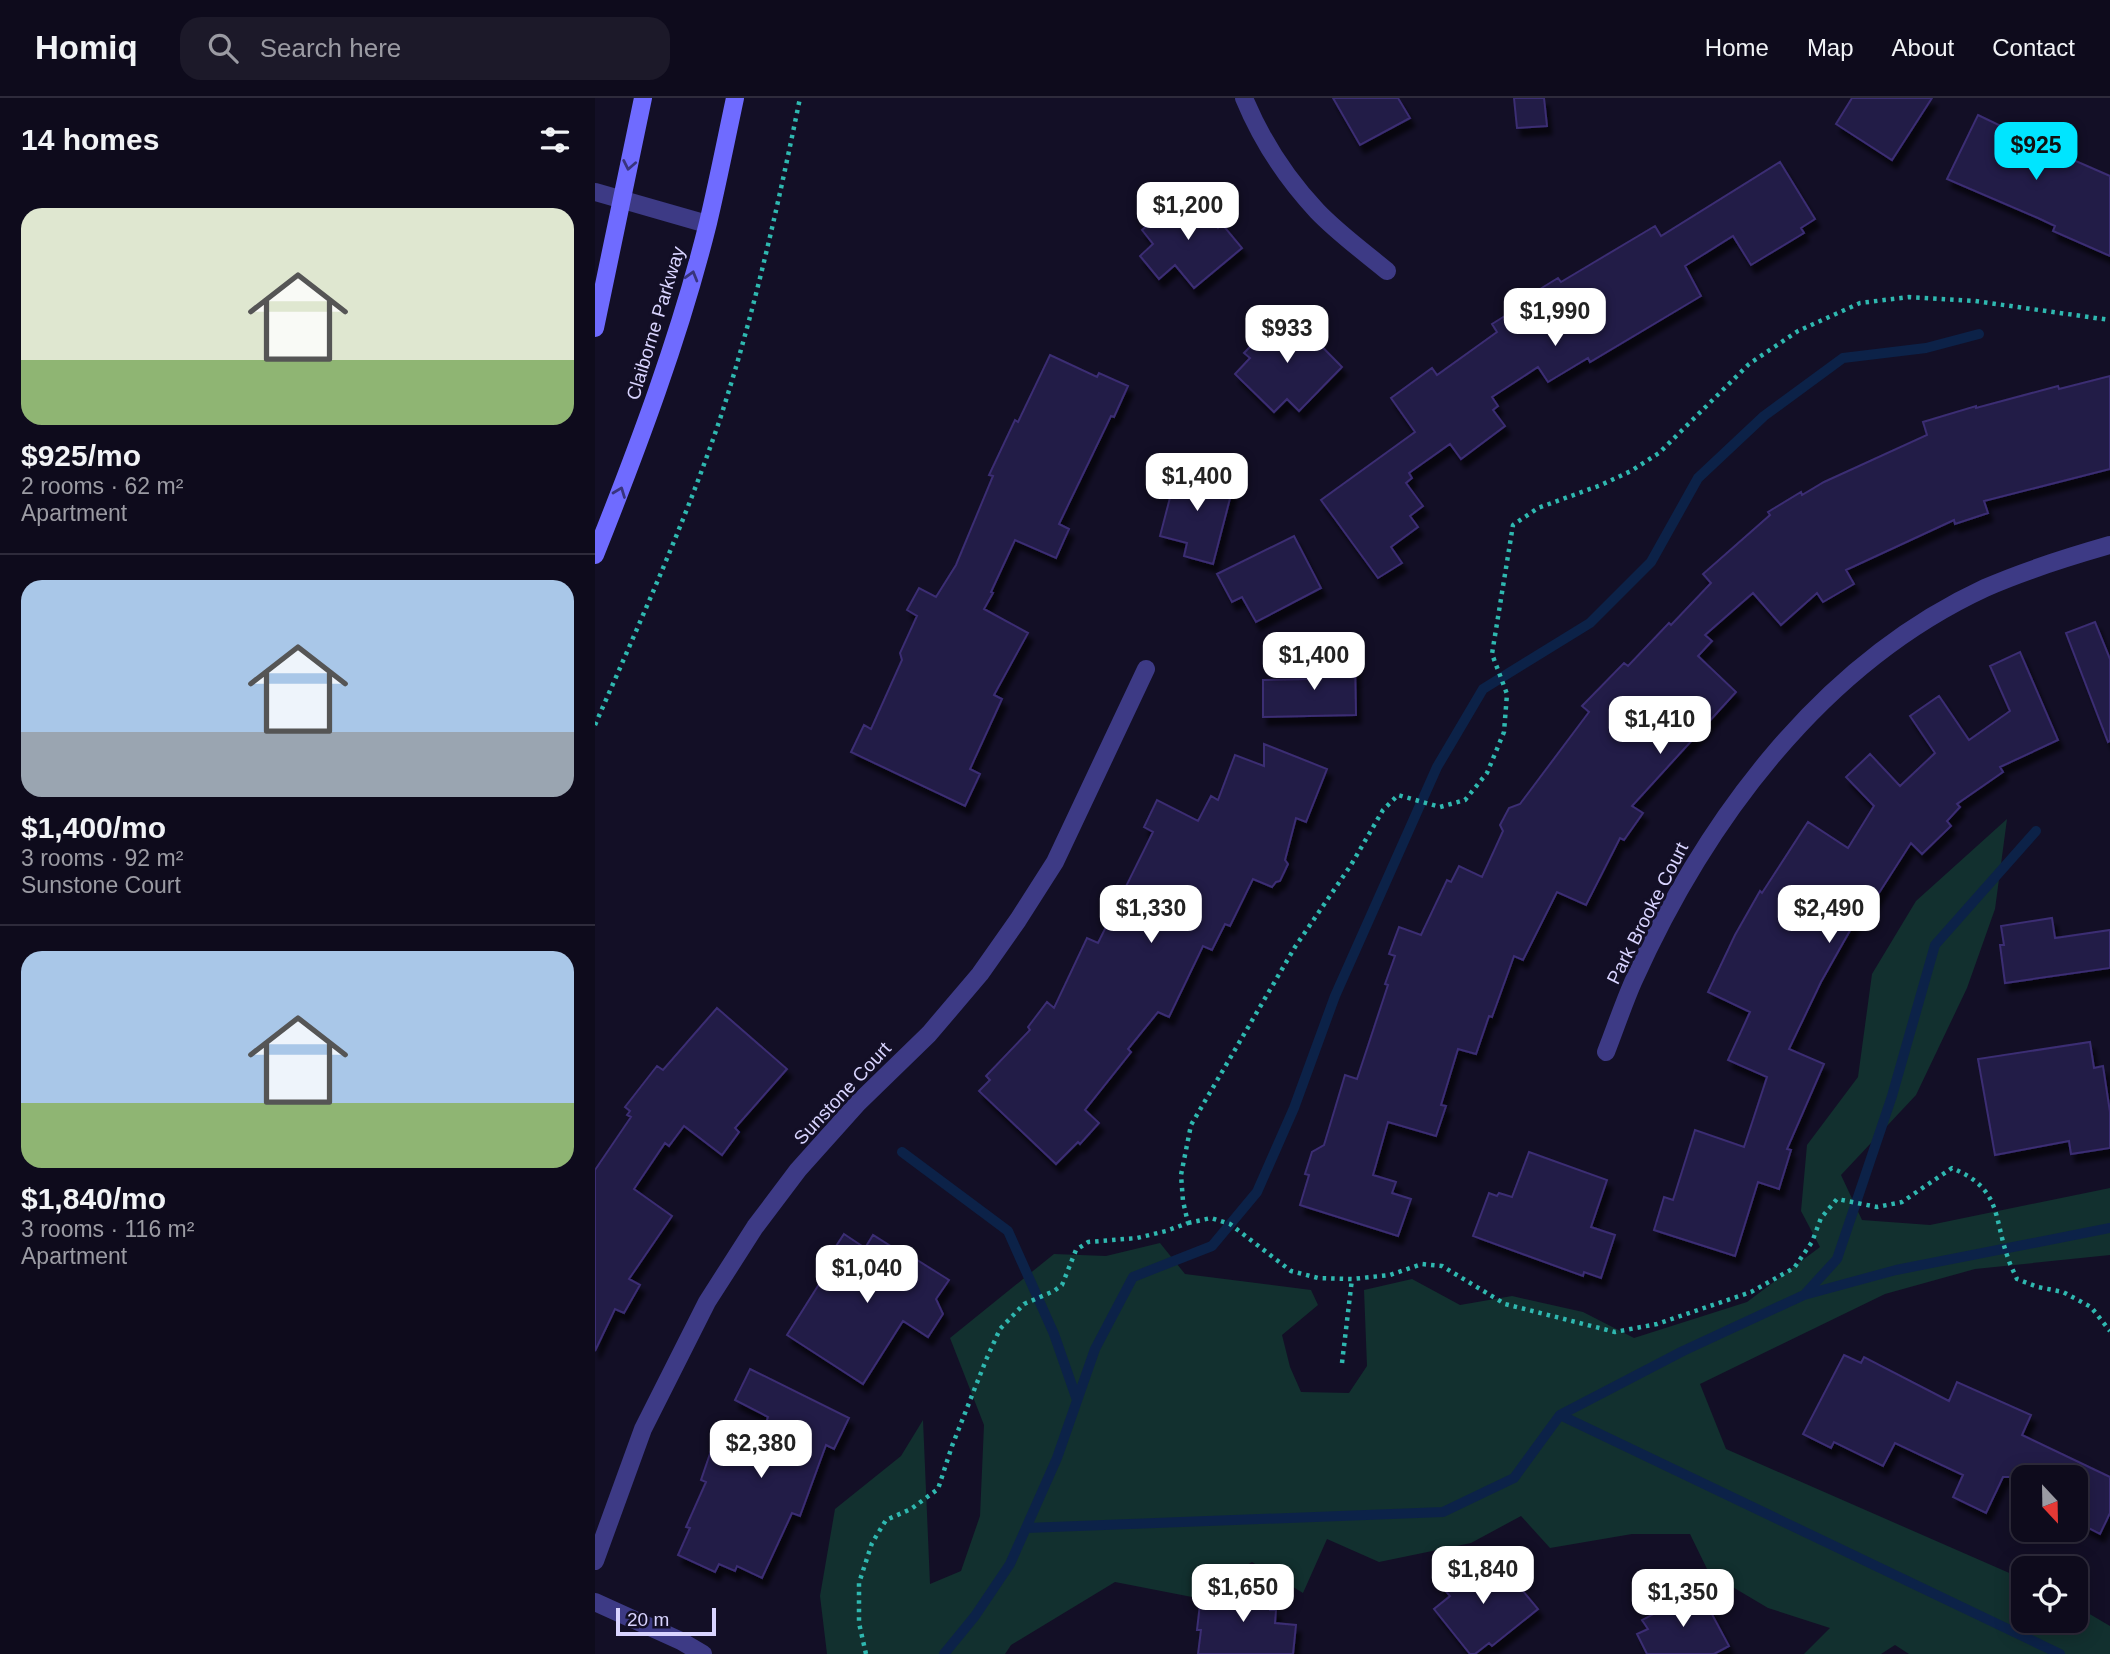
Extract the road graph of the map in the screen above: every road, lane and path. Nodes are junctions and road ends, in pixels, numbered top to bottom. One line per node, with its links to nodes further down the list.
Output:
1 (643, 98): 6 (main road, one-way to 6)
2 (735, 98): 7 (main road, Claiborne Parkway)
3 (800, 98): 14 (path)
4 (1244, 98): 8 (street)
5 (595, 192): 6 (street)
6 (622, 200): 7 (street); 10 (main road)
7 (707, 224): 12 (main road, Claiborne Parkway, one-way to 7)
8 (1387, 271)
9 (2110, 320): 16 (path)
10 (595, 328)
11 (2110, 545): 15 (street, Park Brooke Court)
12 (595, 555)
13 (1146, 669): 20 (street, Sunstone Court)
14 (595, 725)
15 (1607, 1052)
16 (1188, 1223): 17 (path); 23 (path)
17 (1352, 1279): 18 (path); 19 (path)
18 (2110, 1331)
19 (1342, 1363)
20 (595, 1561)
21 (595, 1602): 22 (street)
22 (703, 1654)
23 (866, 1654)

